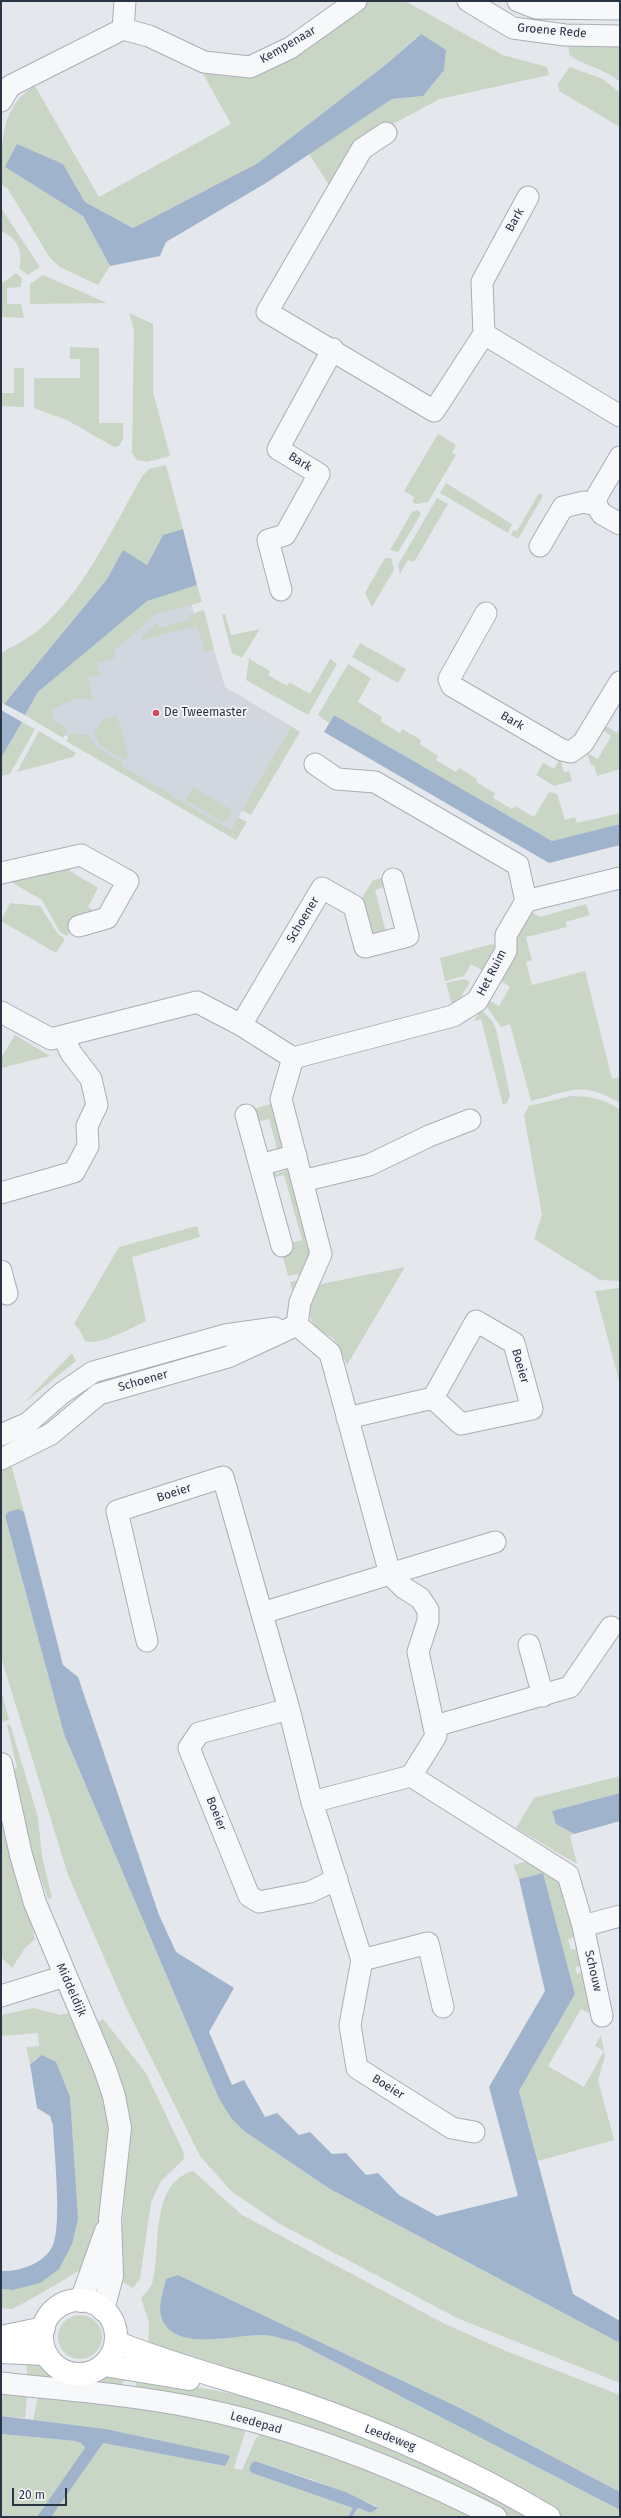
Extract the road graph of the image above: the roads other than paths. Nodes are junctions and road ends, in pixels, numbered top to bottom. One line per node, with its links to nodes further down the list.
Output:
1 (125, 1): 6 (street)
2 (356, 1): 6 (street, Kempenaar)
3 (468, 1): 7 (street, Groene Rede)
4 (518, 1): 5 (street, Groene Rede)
5 (620, 9)
6 (123, 29): 8 (street)
7 (620, 36)
8 (4, 88)
9 (386, 133): 12 (street)
10 (528, 197): 11 (street, Bark)
11 (484, 334): 12 (street); 13 (street)
12 (333, 349): 18 (street, Bark)
13 (620, 416)
14 (620, 457): 15 (street)
15 (596, 505): 16 (street); 17 (street)
16 (620, 524)
17 (540, 546)
18 (281, 590)
19 (486, 613): 20 (street, Bark)
20 (620, 682)
21 (315, 764): 25 (street)
22 (1, 874): 26 (street)
23 (620, 878): 25 (street)
24 (393, 879): 28 (street, Schoener)
25 (526, 901): 30 (street, Het Ruim)
26 (78, 926)
27 (1, 1012): 29 (street)
28 (241, 1025): 29 (street); 30 (street)
29 (63, 1036): 36 (street)
30 (293, 1058): 33 (street)
31 (246, 1115): 34 (street)
32 (470, 1120): 35 (street)
33 (296, 1155): 34 (street); 35 (street)
34 (260, 1165): 37 (street)
35 (302, 1181): 40 (street)
36 (1, 1193)
37 (282, 1246)
38 (1, 1271): 39 (street)
39 (7, 1294)
40 (297, 1325): 42 (street); 43 (street, Schoener); 44 (street, Schoener)
41 (433, 1398): 41 (street, Boeier); 42 (street)
42 (347, 1418): 46 (street)
43 (1, 1435)
44 (1, 1459)
45 (495, 1542): 46 (street)
46 (390, 1574): 47 (street); 53 (street)
47 (262, 1613): 49 (street, Boeier); 52 (street, Boeier)
48 (611, 1627): 51 (street)
49 (147, 1641)
50 (528, 1645): 51 (street)
51 (542, 1696): 53 (street)
52 (289, 1709): 56 (street, Boeier); 57 (street, Boeier)
53 (435, 1726): 55 (street)
54 (1, 1764): 61 (street, Middeldijk)
55 (411, 1776): 56 (street); 59 (street)
56 (312, 1802): 57 (street, Boeier)
57 (337, 1879): 60 (street, Boeier)
58 (620, 1916): 59 (street)
59 (583, 1926): 64 (street, Schouw)
60 (362, 1960): 63 (street); 65 (street, Boeier)
61 (64, 1976): 62 (street); 66 (street, Middeldijk)
62 (1, 1996)
63 (443, 2007)
64 (602, 2016)
65 (474, 2132)
66 (110, 2219): 67 (street, Middeldijk); 68 (street, Middeldijk)
67 (81, 2301): 68 (main road); 69 (main road)
68 (103, 2310): 71 (main road)
69 (44, 2328): 70 (main road); 73 (main road)
70 (1, 2337)
71 (116, 2342): 74 (main road); 75 (main road, Leedeweg)
72 (1, 2352): 73 (main road)
73 (46, 2354): 74 (main road)
74 (104, 2365): 75 (main road, Leedeweg)
75 (222, 2380): 78 (main road, Leedeweg)
76 (1, 2383): 77 (street, Leedepad)
77 (496, 2517)
78 (549, 2517)

